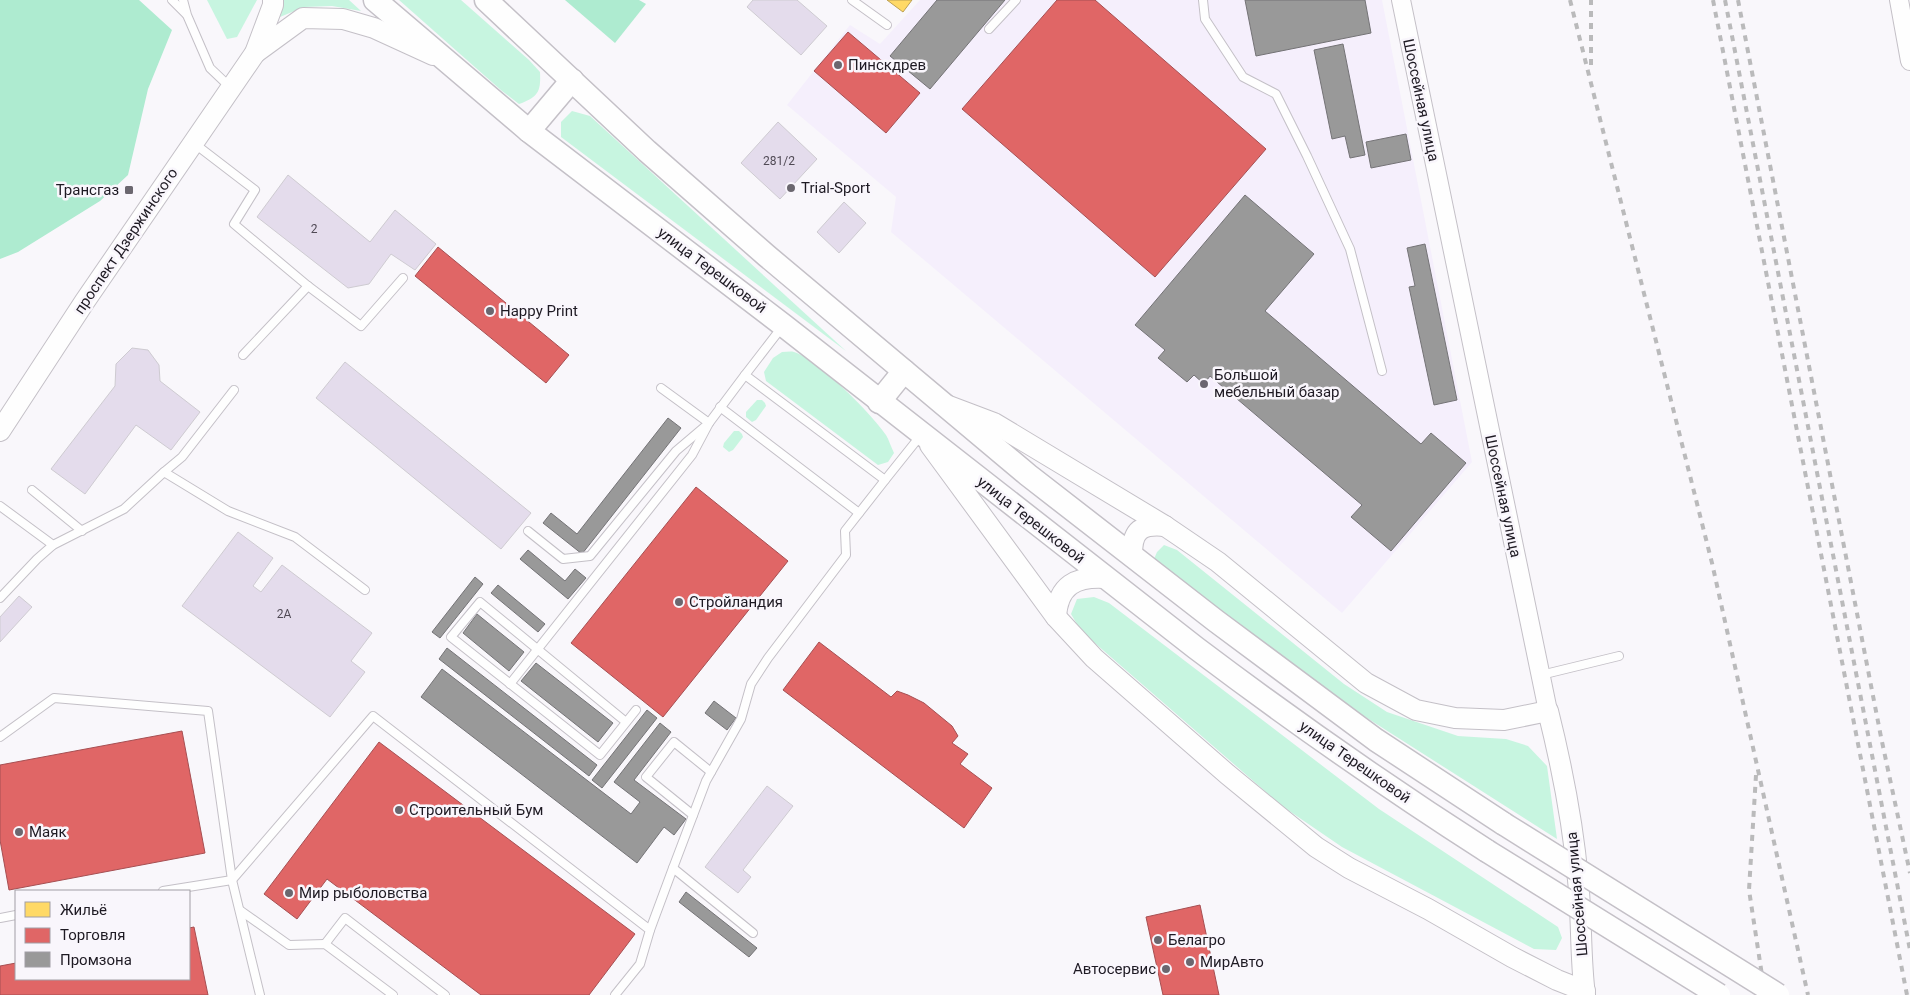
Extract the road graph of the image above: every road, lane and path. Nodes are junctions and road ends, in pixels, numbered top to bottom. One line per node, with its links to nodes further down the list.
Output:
1 (172, 0): 11 (lane)
2 (183, 0): 11 (lane)
3 (273, 0): 14 (main road)
4 (374, 0): 15 (main road, улица Терешковой)
5 (486, 0): 17 (main road, улица Терешковой)
6 (852, 0): 12 (lane)
7 (1016, 0): 13 (lane)
8 (1203, 0): 26 (lane)
9 (1401, 0): 52 (street, Шоссейная улица)
10 (1899, 0): 16 (street)
11 (187, 15): 18 (lane)
12 (886, 25)
13 (989, 29)
14 (255, 53): 15 (main road); 18 (main road, проспект Дзержинского)
15 (442, 59): 19 (main road, улица Терешковой)
16 (1910, 61)
17 (572, 80): 19 (main road); 25 (main road, улица Терешковой)
18 (231, 88): 20 (main road, проспект Дзержинского)
19 (529, 131): 23 (main road, улица Терешковой)
20 (193, 143): 22 (lane); 34 (main road, проспект Дзержинского)
21 (403, 278): 22 (lane)
22 (308, 286): 24 (lane)
23 (783, 325): 27 (lane); 30 (main road, улица Терешковой)
24 (243, 355)
25 (904, 371): 30 (main road); 31 (main road, улица Терешковой)
26 (1382, 371)
27 (745, 375): 32 (lane); 37 (lane)
28 (661, 388): 33 (lane)
29 (234, 390): 36 (lane)
30 (880, 402): 35 (main road, улица Терешковой)
31 (944, 404): 41 (main road); 45 (main road, улица Терешковой)
32 (720, 407): 33 (lane); 40 (lane)
33 (709, 424): 43 (lane); 50 (lane)
34 (0, 430)
35 (922, 434): 37 (lane); 46 (main road, улица Терешковой); 49 (main road)
36 (164, 472): 42 (lane); 47 (lane)
37 (885, 480): 40 (lane)
38 (32, 490): 42 (lane)
39 (0, 506): 44 (lane)
40 (859, 513): 58 (lane)
41 (1165, 526): 45 (main road); 55 (main road)
42 (82, 531): 44 (lane)
43 (528, 532)
44 (53, 545): 48 (lane)
45 (1132, 555): 75 (main road, улица Терешковой, bridge)
46 (1106, 578): 49 (main road); 74 (main road, улица Терешковой, bridge)
47 (365, 590)
48 (0, 598)
49 (1056, 617): 69 (main road)
50 (539, 650): 53 (lane); 53 (lane); 56 (lane)
51 (1618, 656): 52 (lane)
52 (1541, 675): 55 (street, Шоссейная улица)
53 (510, 684): 56 (lane)
54 (636, 710): 56 (lane)
55 (1548, 711): 69 (main road, Шоссейная улица)
56 (626, 722)
57 (0, 737): 61 (lane)
58 (711, 772): 59 (lane); 59 (lane)
59 (693, 815): 60 (lane)
60 (673, 868): 66 (lane); 67 (lane)
61 (232, 880): 62 (lane); 63 (lane); 66 (lane)
62 (169, 890)
63 (241, 911): 68 (lane); 70 (lane)
64 (15, 915): 65 (lane)
65 (0, 918)
66 (650, 930): 73 (lane)
67 (753, 933)
68 (325, 944): 71 (lane); 72 (lane)
69 (1585, 993)
70 (260, 995)
71 (393, 995)
72 (445, 995)
73 (615, 995)
74 (1719, 995)
75 (1778, 995)

